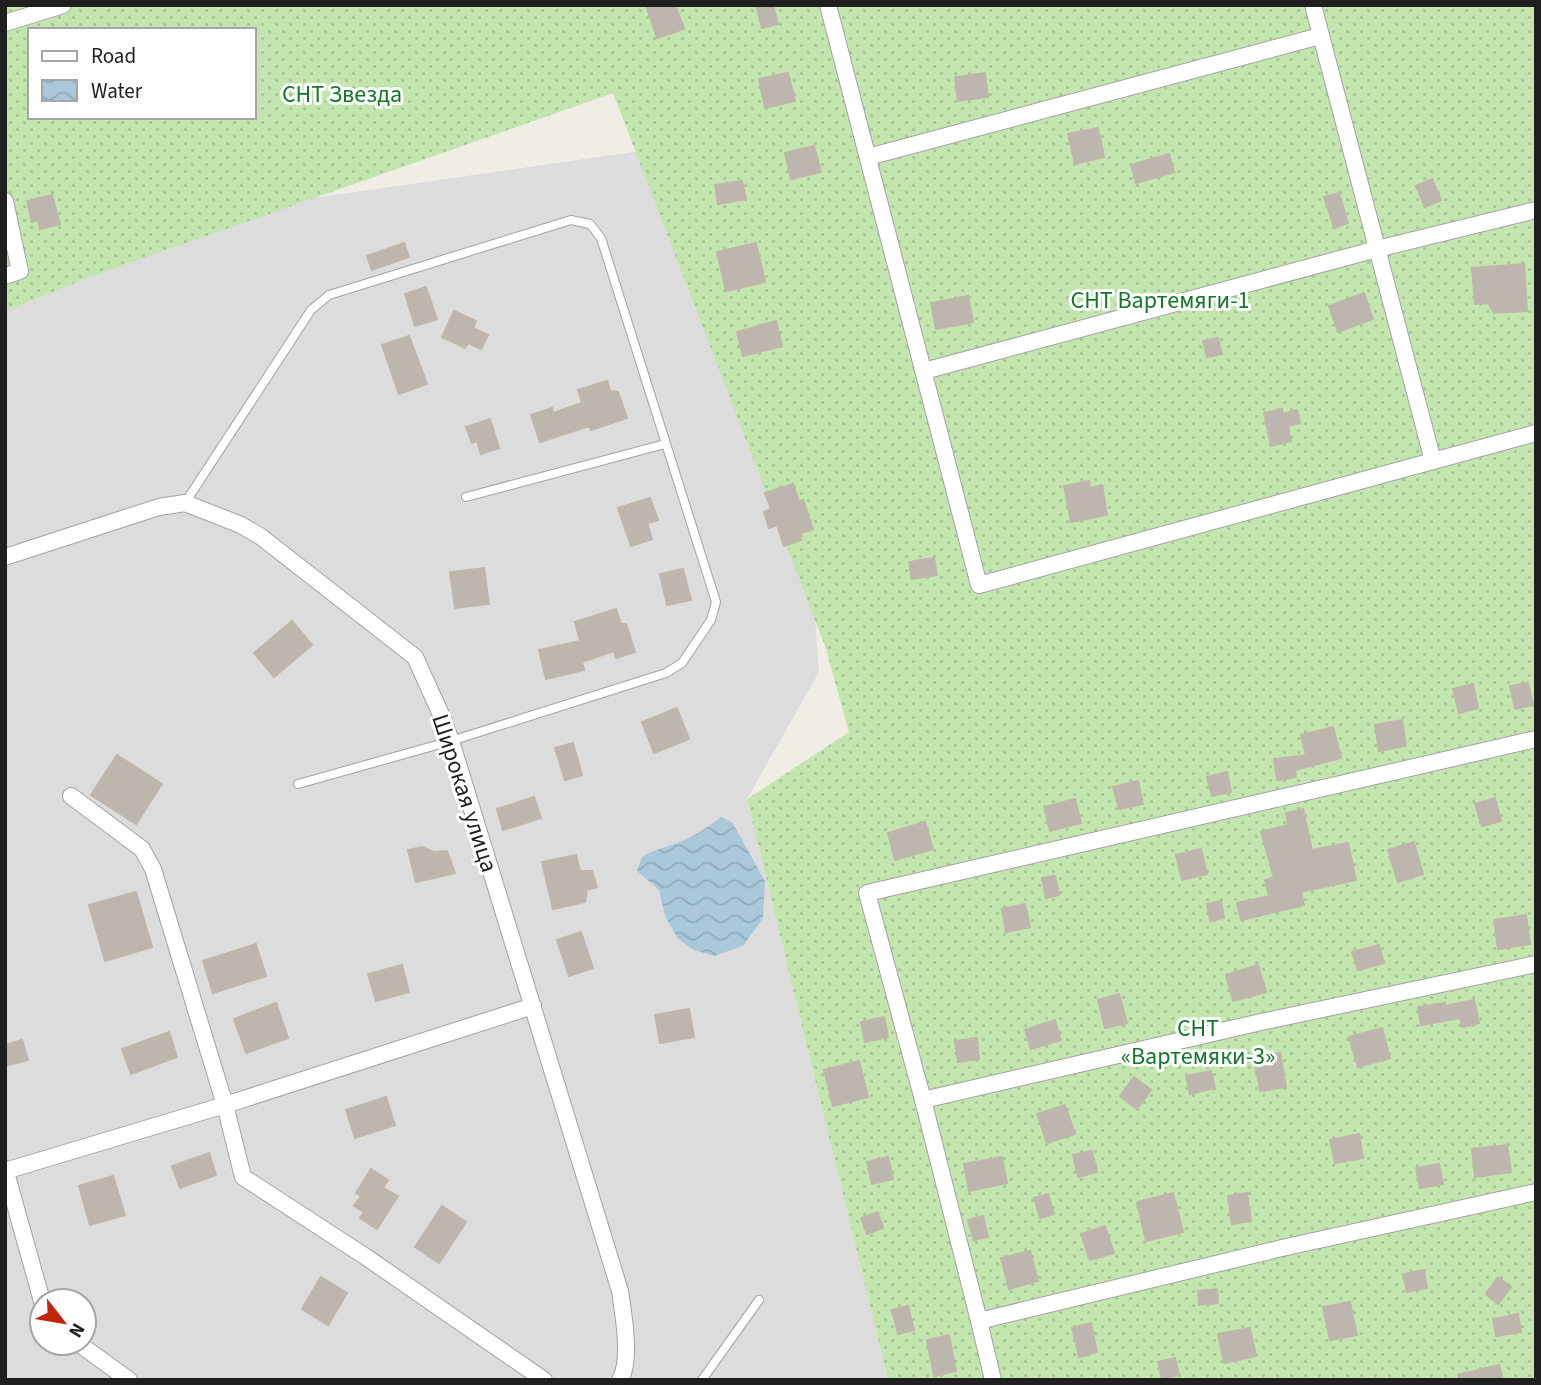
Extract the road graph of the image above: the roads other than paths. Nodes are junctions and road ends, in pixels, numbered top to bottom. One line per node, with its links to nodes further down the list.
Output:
1 (64, 5): 4 (street)
2 (828, 5): 6 (street)
3 (1313, 5): 5 (street)
4 (5, 23)
5 (1320, 36): 6 (street); 9 (street)
6 (868, 157): 11 (street)
7 (5, 201): 10 (street)
8 (1536, 210): 9 (street)
9 (1377, 249): 11 (street); 14 (street)
10 (5, 276)
11 (924, 371): 14 (street)
12 (1536, 433): 14 (street)
13 (665, 444): 15 (lane); 16 (lane); 19 (lane)
14 (1433, 461)
15 (466, 497)
16 (185, 503): 17 (street); 19 (street, Широкая улица)
17 (5, 557)
18 (1536, 739): 24 (street)
19 (451, 741): 20 (lane); 23 (street, Широкая улица)
20 (298, 784)
21 (71, 796): 25 (street)
22 (1536, 964): 24 (street)
23 (533, 1006): 25 (street); 32 (street, Широкая улица)
24 (923, 1100): 30 (street)
25 (225, 1105): 26 (street); 34 (street)
26 (5, 1170): 28 (street)
27 (1536, 1192): 30 (street)
28 (38, 1287)
29 (759, 1300): 35 (lane)
30 (979, 1321): 36 (street)
31 (97, 1357): 33 (street)
32 (626, 1377)
33 (129, 1380)
34 (544, 1380)
35 (702, 1380)
36 (993, 1380)

